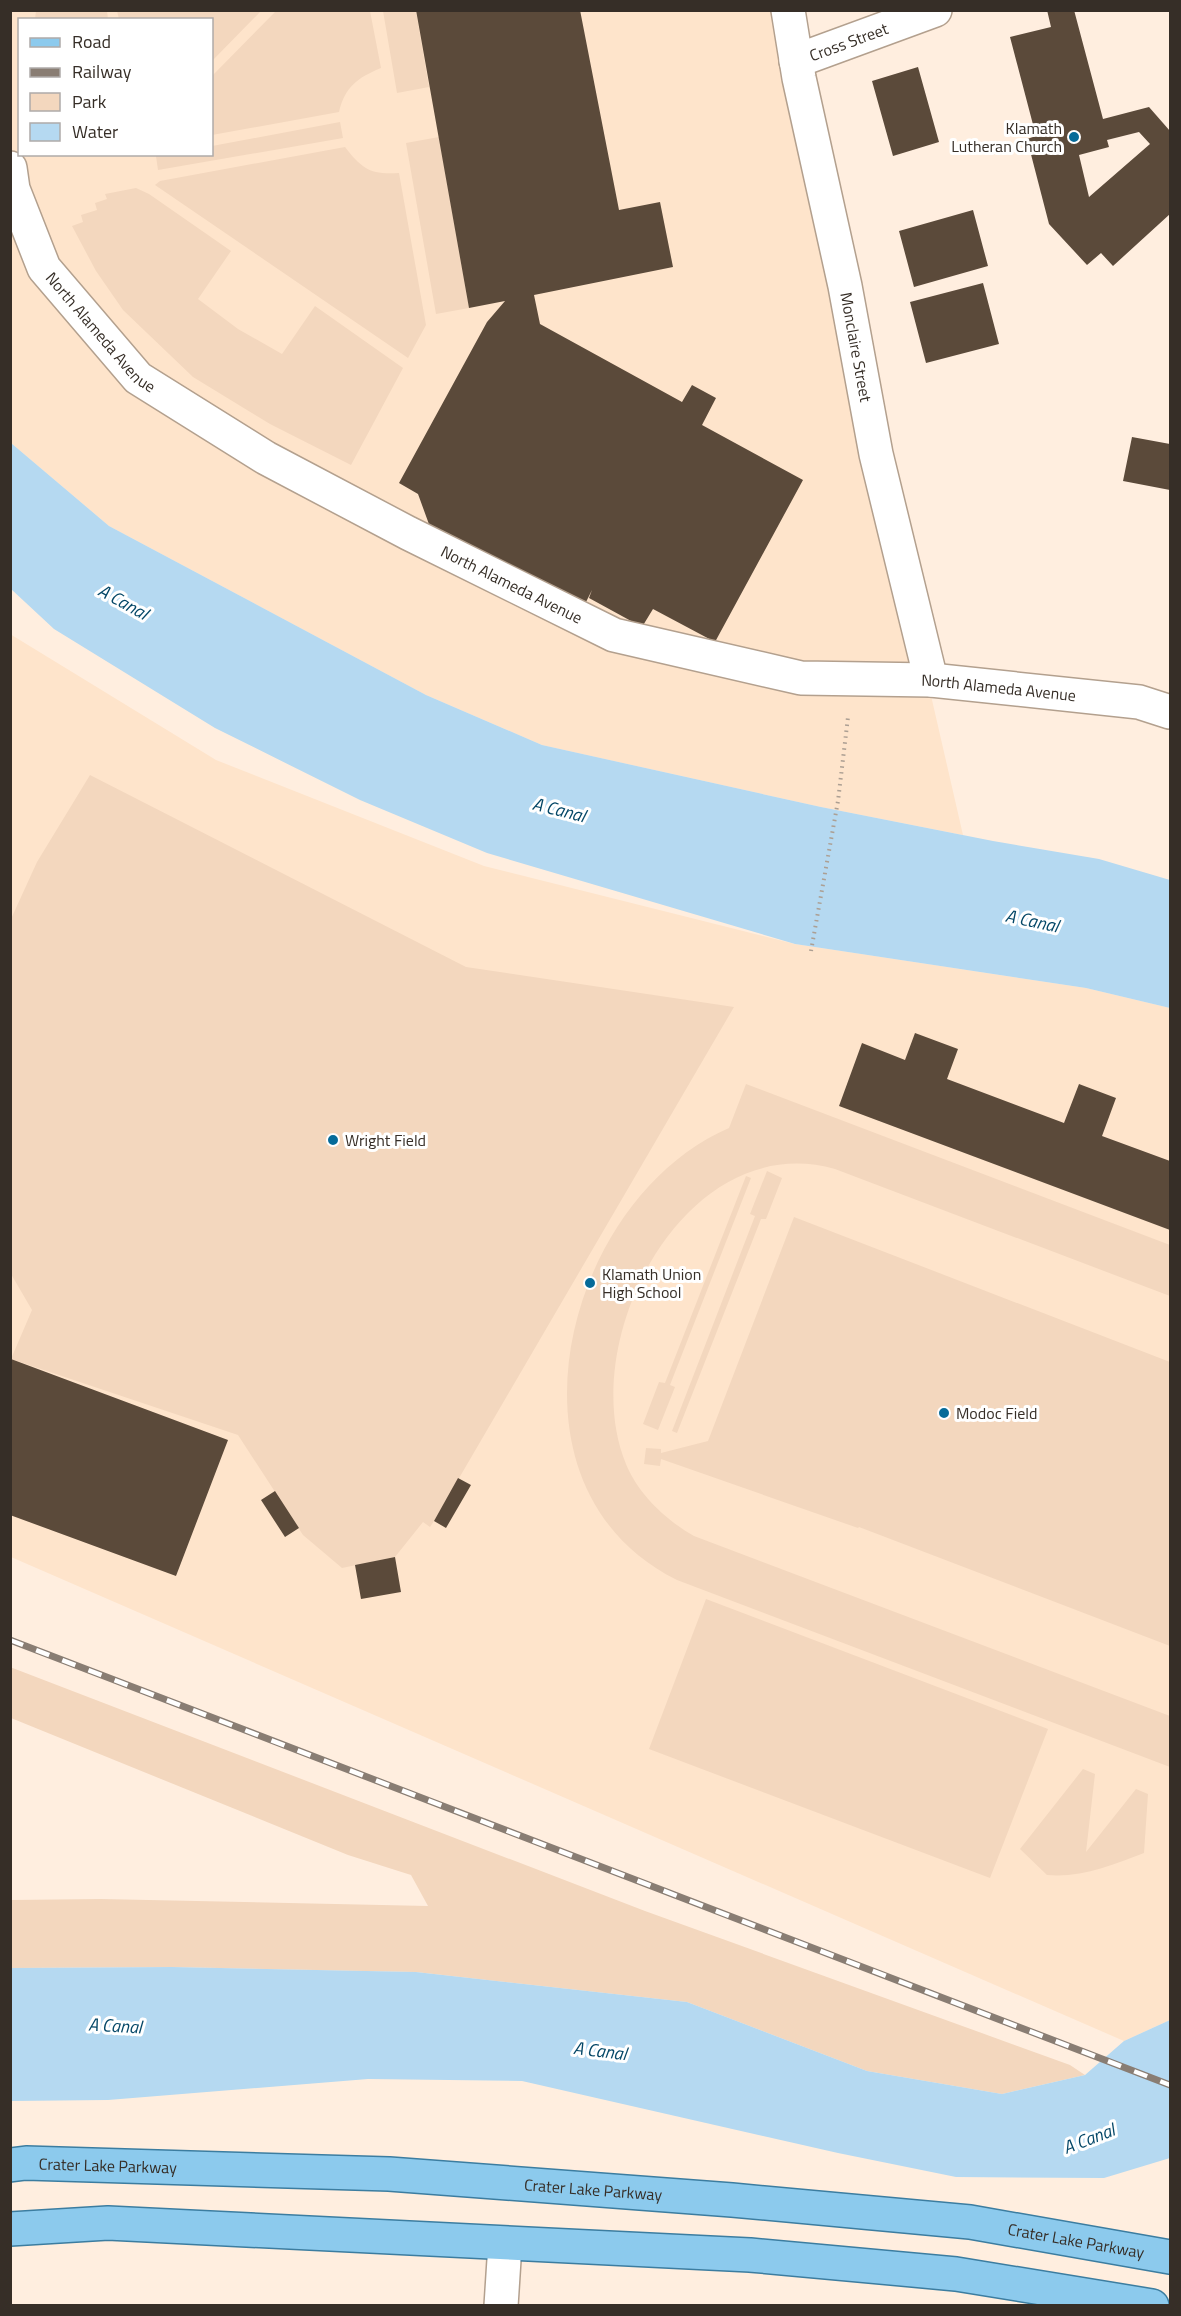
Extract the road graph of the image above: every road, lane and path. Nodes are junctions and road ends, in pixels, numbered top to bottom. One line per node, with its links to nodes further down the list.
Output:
1 (788, 10): 3 (street, Monclaire Street)
2 (935, 10): 3 (street, Cross Street)
3 (796, 61): 5 (street, Monclaire Street)
4 (11, 182): 5 (street, North Alameda Avenue)
5 (931, 680): 6 (street, North Alameda Avenue)
6 (1170, 712)
7 (848, 717): 8 (path)
8 (811, 951)
9 (10, 2165): 12 (main road, Crater Lake Parkway)
10 (10, 2229): 11 (main road)
11 (504, 2244): 13 (street); 14 (main road)
12 (1170, 2257)
13 (501, 2306)
14 (1152, 2306)

